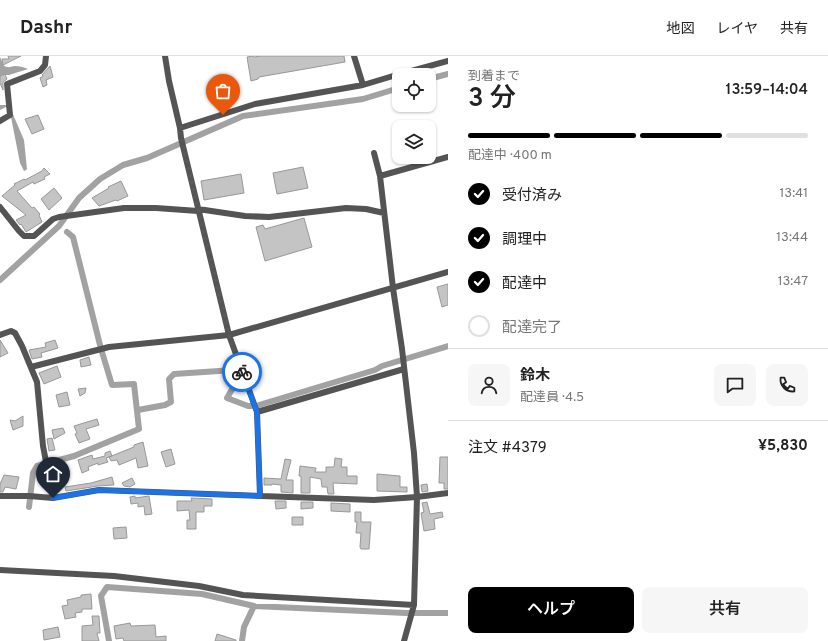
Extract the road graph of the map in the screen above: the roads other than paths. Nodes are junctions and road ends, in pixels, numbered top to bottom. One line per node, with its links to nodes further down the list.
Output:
1 (46, 56): 6 (street)
2 (165, 56): 7 (street)
3 (354, 56): 5 (street)
4 (448, 61): 5 (street)
5 (363, 86): 7 (street)
6 (0, 121)
7 (180, 128): 12 (street)
8 (374, 153): 10 (street)
9 (448, 157): 10 (street)
10 (380, 176): 13 (street)
11 (0, 207): 12 (street)
12 (198, 210): 13 (street); 17 (street)
13 (384, 213): 15 (street)
14 (448, 272): 15 (street)
15 (393, 288): 17 (street); 19 (street)
16 (0, 335): 18 (street)
17 (229, 335): 18 (street); 20 (street)
18 (31, 366): 25 (street)
19 (404, 367): 20 (street); 24 (street)
20 (257, 412): 23 (street)
21 (448, 493): 24 (street)
22 (0, 496): 25 (street)
23 (260, 496): 24 (street); 25 (street)
24 (417, 497): 27 (street)
25 (53, 498)
26 (0, 570): 27 (street)
27 (414, 606): 28 (street)
28 (404, 641)

